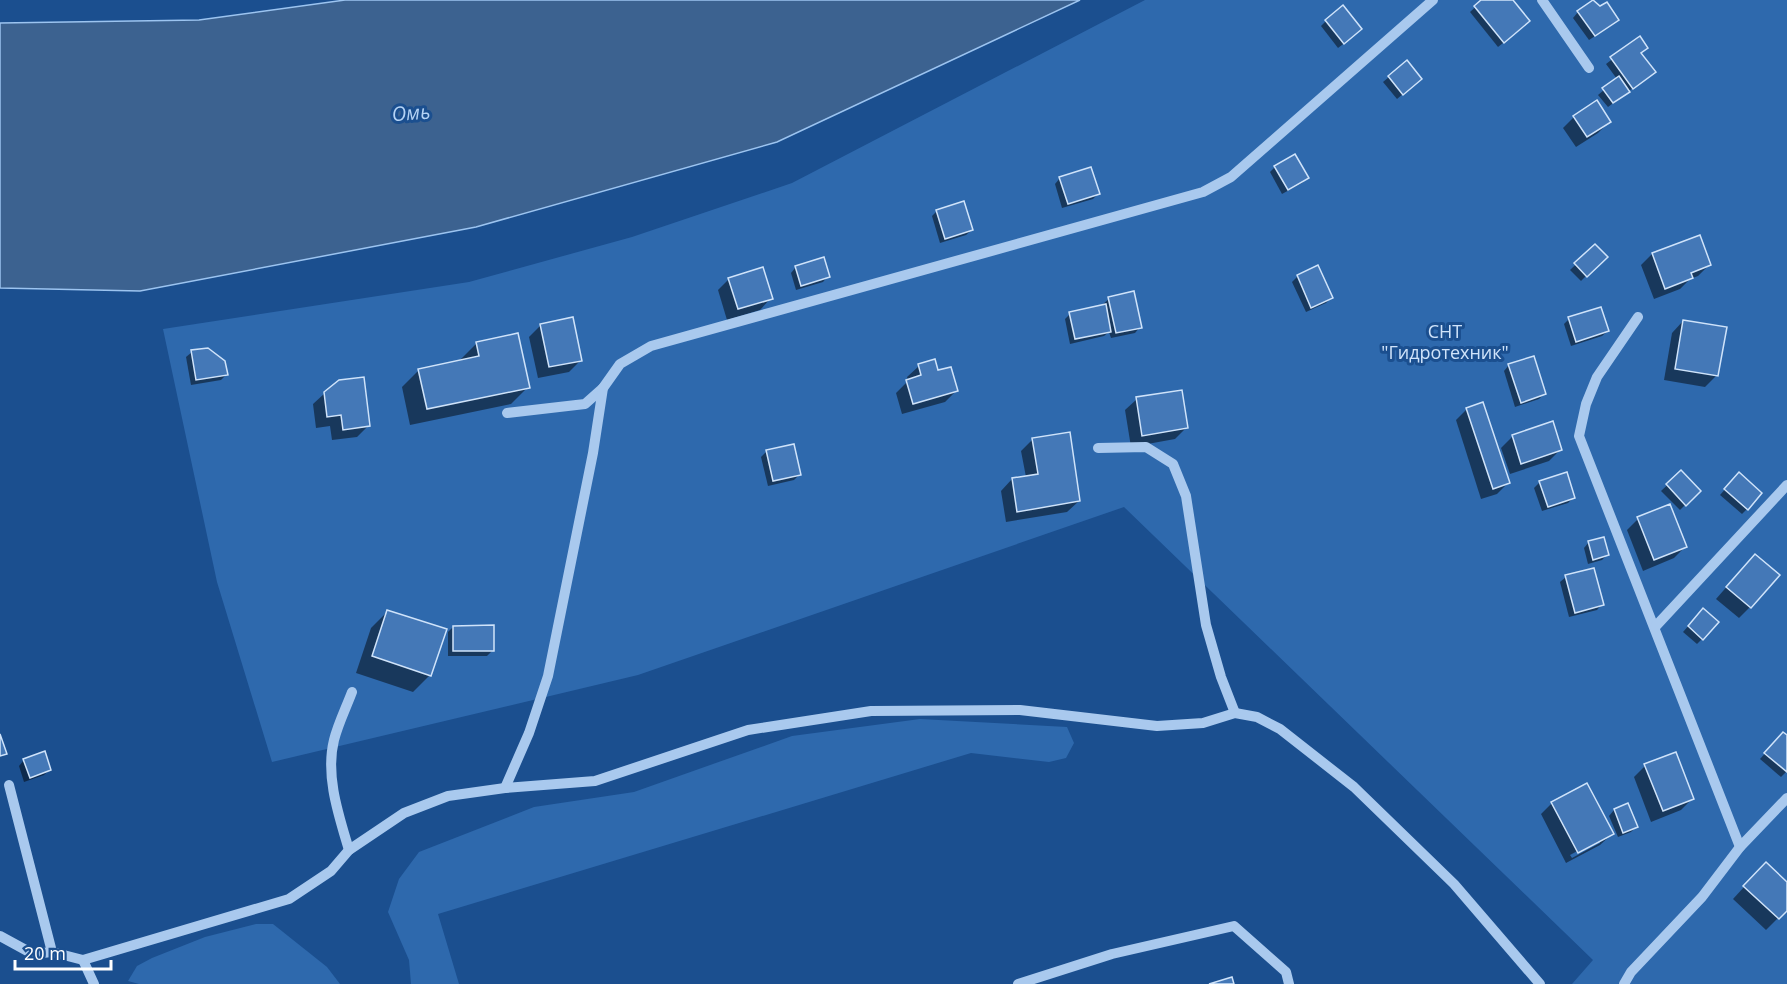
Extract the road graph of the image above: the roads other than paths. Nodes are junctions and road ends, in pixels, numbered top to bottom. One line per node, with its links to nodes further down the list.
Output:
1 (1432, 0): 5 (street)
2 (1542, 0): 3 (street)
3 (1589, 68)
4 (1638, 316): 9 (street)
5 (603, 388): 6 (street); 13 (street)
6 (507, 413)
7 (1098, 448): 11 (street)
8 (1787, 484): 9 (street)
9 (1655, 627): 15 (street)
10 (352, 692): 16 (street)
11 (1235, 713): 13 (street); 23 (street)
12 (9, 785): 18 (street)
13 (505, 788): 16 (street)
14 (1787, 798): 15 (street)
15 (1740, 847): 24 (street)
16 (349, 850): 19 (street)
17 (0, 936): 18 (street)
18 (52, 952): 19 (street)
19 (83, 960): 20 (street)
20 (94, 984)
21 (1018, 984): 22 (street)
22 (1289, 984)
23 (1540, 984)
24 (1624, 984)

